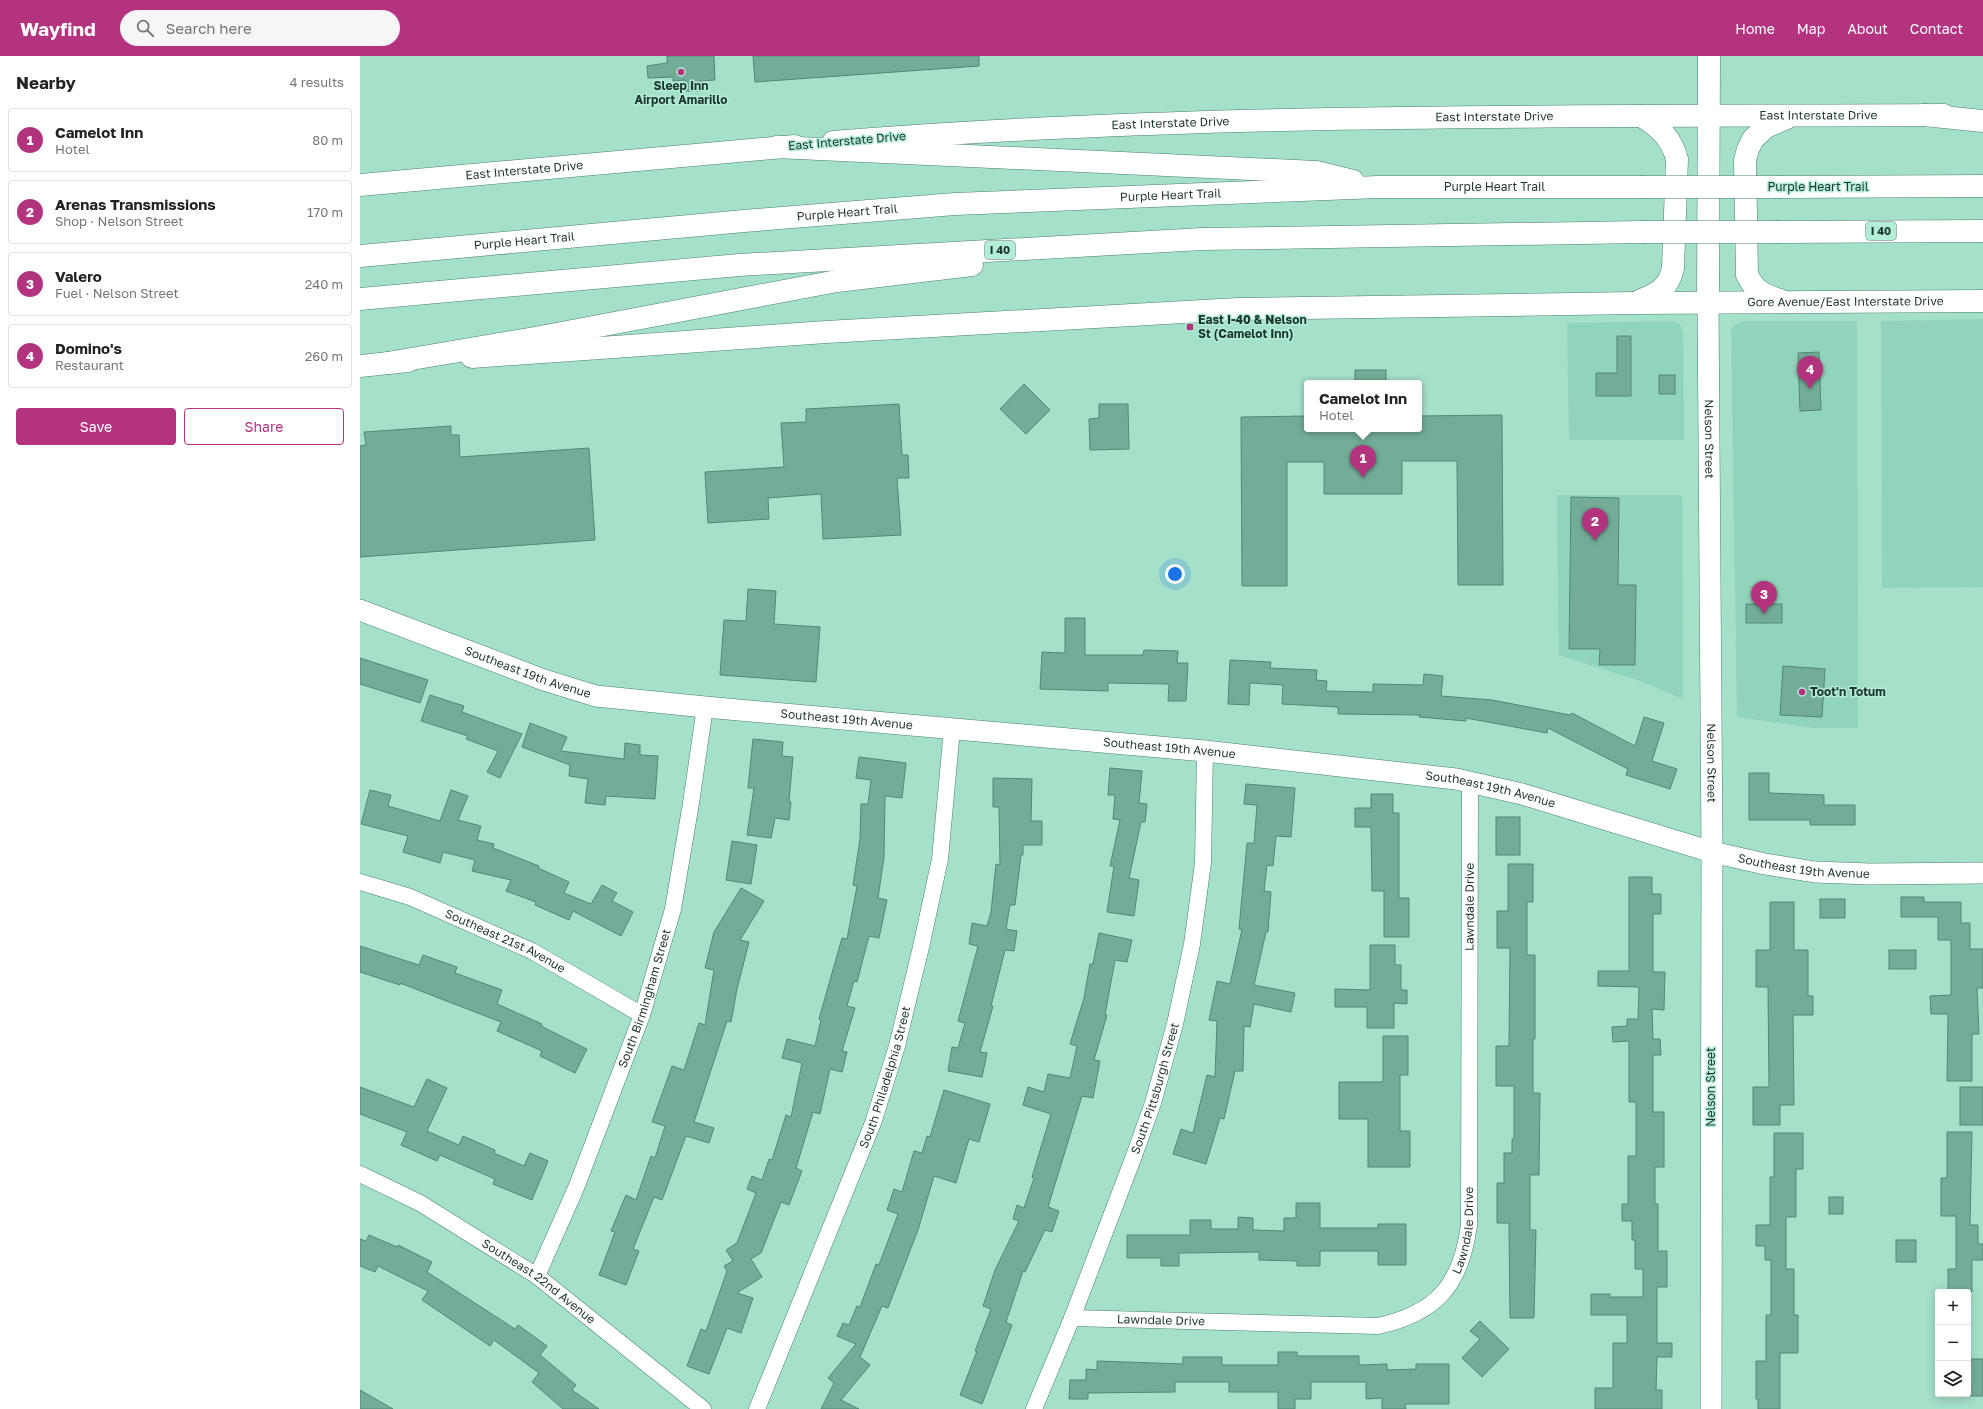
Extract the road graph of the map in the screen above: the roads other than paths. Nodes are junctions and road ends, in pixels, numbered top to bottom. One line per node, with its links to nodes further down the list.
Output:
1 (1710, 56): 5 (main road, Nelson Street)
2 (1924, 115): 3 (main road, East Interstate Drive); 6 (main road, East Interstate Drive); 7 (main road)
3 (1983, 115)
4 (1641, 116): 5 (main road, East Interstate Drive); 8 (main road, East Interstate Drive); 19 (main road)
5 (1710, 116): 6 (main road, East Interstate Drive); 17 (main road, Nelson Street)
6 (1792, 116): 18 (main road)
7 (1983, 120)
8 (776, 147): 9 (main road, East Interstate Drive); 11 (main road)
9 (360, 185)
10 (1983, 186): 11 (main road, Purple Heart Trail, bridge)
11 (1378, 187): 14 (main road, Purple Heart Trail)
12 (1983, 231): 13 (main road, I 40, bridge)
13 (1202, 239): 15 (main road, I 40); 20 (main road)
14 (360, 256)
15 (360, 299)
16 (1983, 301): 18 (main road, Gore Avenue/East Interstate Drive)
17 (1708, 302): 18 (main road, Gore Avenue/East Interstate Drive); 19 (main road); 27 (street, Nelson Street)
18 (1787, 302)
19 (1634, 303): 20 (main road)
20 (388, 363): 21 (main road)
21 (360, 366)
22 (360, 610): 23 (street, Southeast 19th Avenue)
23 (705, 707): 24 (street, Southeast 19th Avenue); 30 (street, South Birmingham Street)
24 (952, 729): 25 (street, Southeast 19th Avenue); 35 (street, South Philadelphia Street)
25 (1205, 751): 26 (street, Southeast 19th Avenue); 33 (street, South Pittsburgh Street)
26 (1470, 782): 27 (street, Southeast 19th Avenue); 33 (street, Lawndale Drive)
27 (1712, 852): 28 (street, Southeast 19th Avenue); 37 (street, Nelson Street)
28 (1983, 873)
29 (360, 882): 30 (street, Southeast 21st Avenue)
30 (642, 1015): 32 (street, South Birmingham Street)
31 (360, 1174): 32 (street, Southeast 22nd Avenue)
32 (537, 1276): 34 (street, Southeast 22nd Avenue)
33 (1072, 1318): 36 (street, South Pittsburgh Street)
34 (703, 1409)
35 (757, 1409)
36 (1034, 1409)
37 (1711, 1409)

